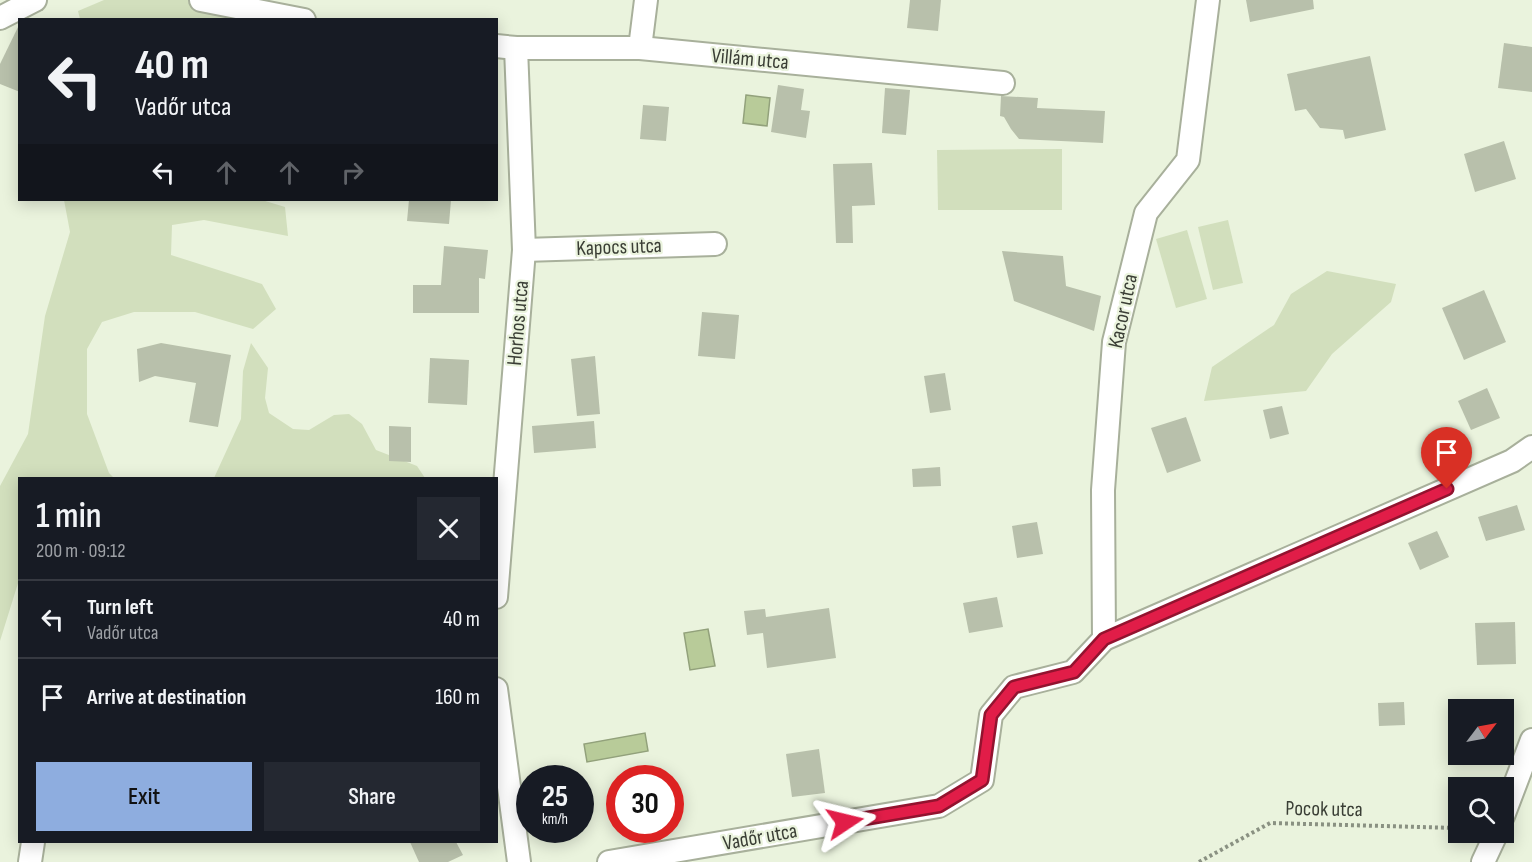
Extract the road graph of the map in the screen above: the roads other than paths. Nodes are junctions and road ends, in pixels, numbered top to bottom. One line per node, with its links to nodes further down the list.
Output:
1 (35, 0): 5 (street)
2 (201, 0): 6 (street)
3 (646, 0): 8 (street)
4 (1208, 0): 14 (street, Kacor utca)
5 (0, 18)
6 (294, 18)
7 (506, 47): 8 (street, Villám utca); 11 (street, Horhos utca)
8 (640, 48): 9 (street, Villám utca)
9 (1003, 83)
10 (715, 244): 11 (street, Kapocs utca)
11 (524, 250): 13 (street, Horhos utca)
12 (1532, 447): 14 (street, Vadőr utca)
13 (498, 572)
14 (1104, 639): 22 (street, Vadőr utca)
15 (498, 704): 21 (street)
16 (1532, 740): 17 (street)
17 (1514, 787)
18 (33, 843): 20 (street)
19 (1492, 843): 23 (street)
20 (30, 862)
21 (519, 862)
22 (609, 862)
23 (1483, 862)

